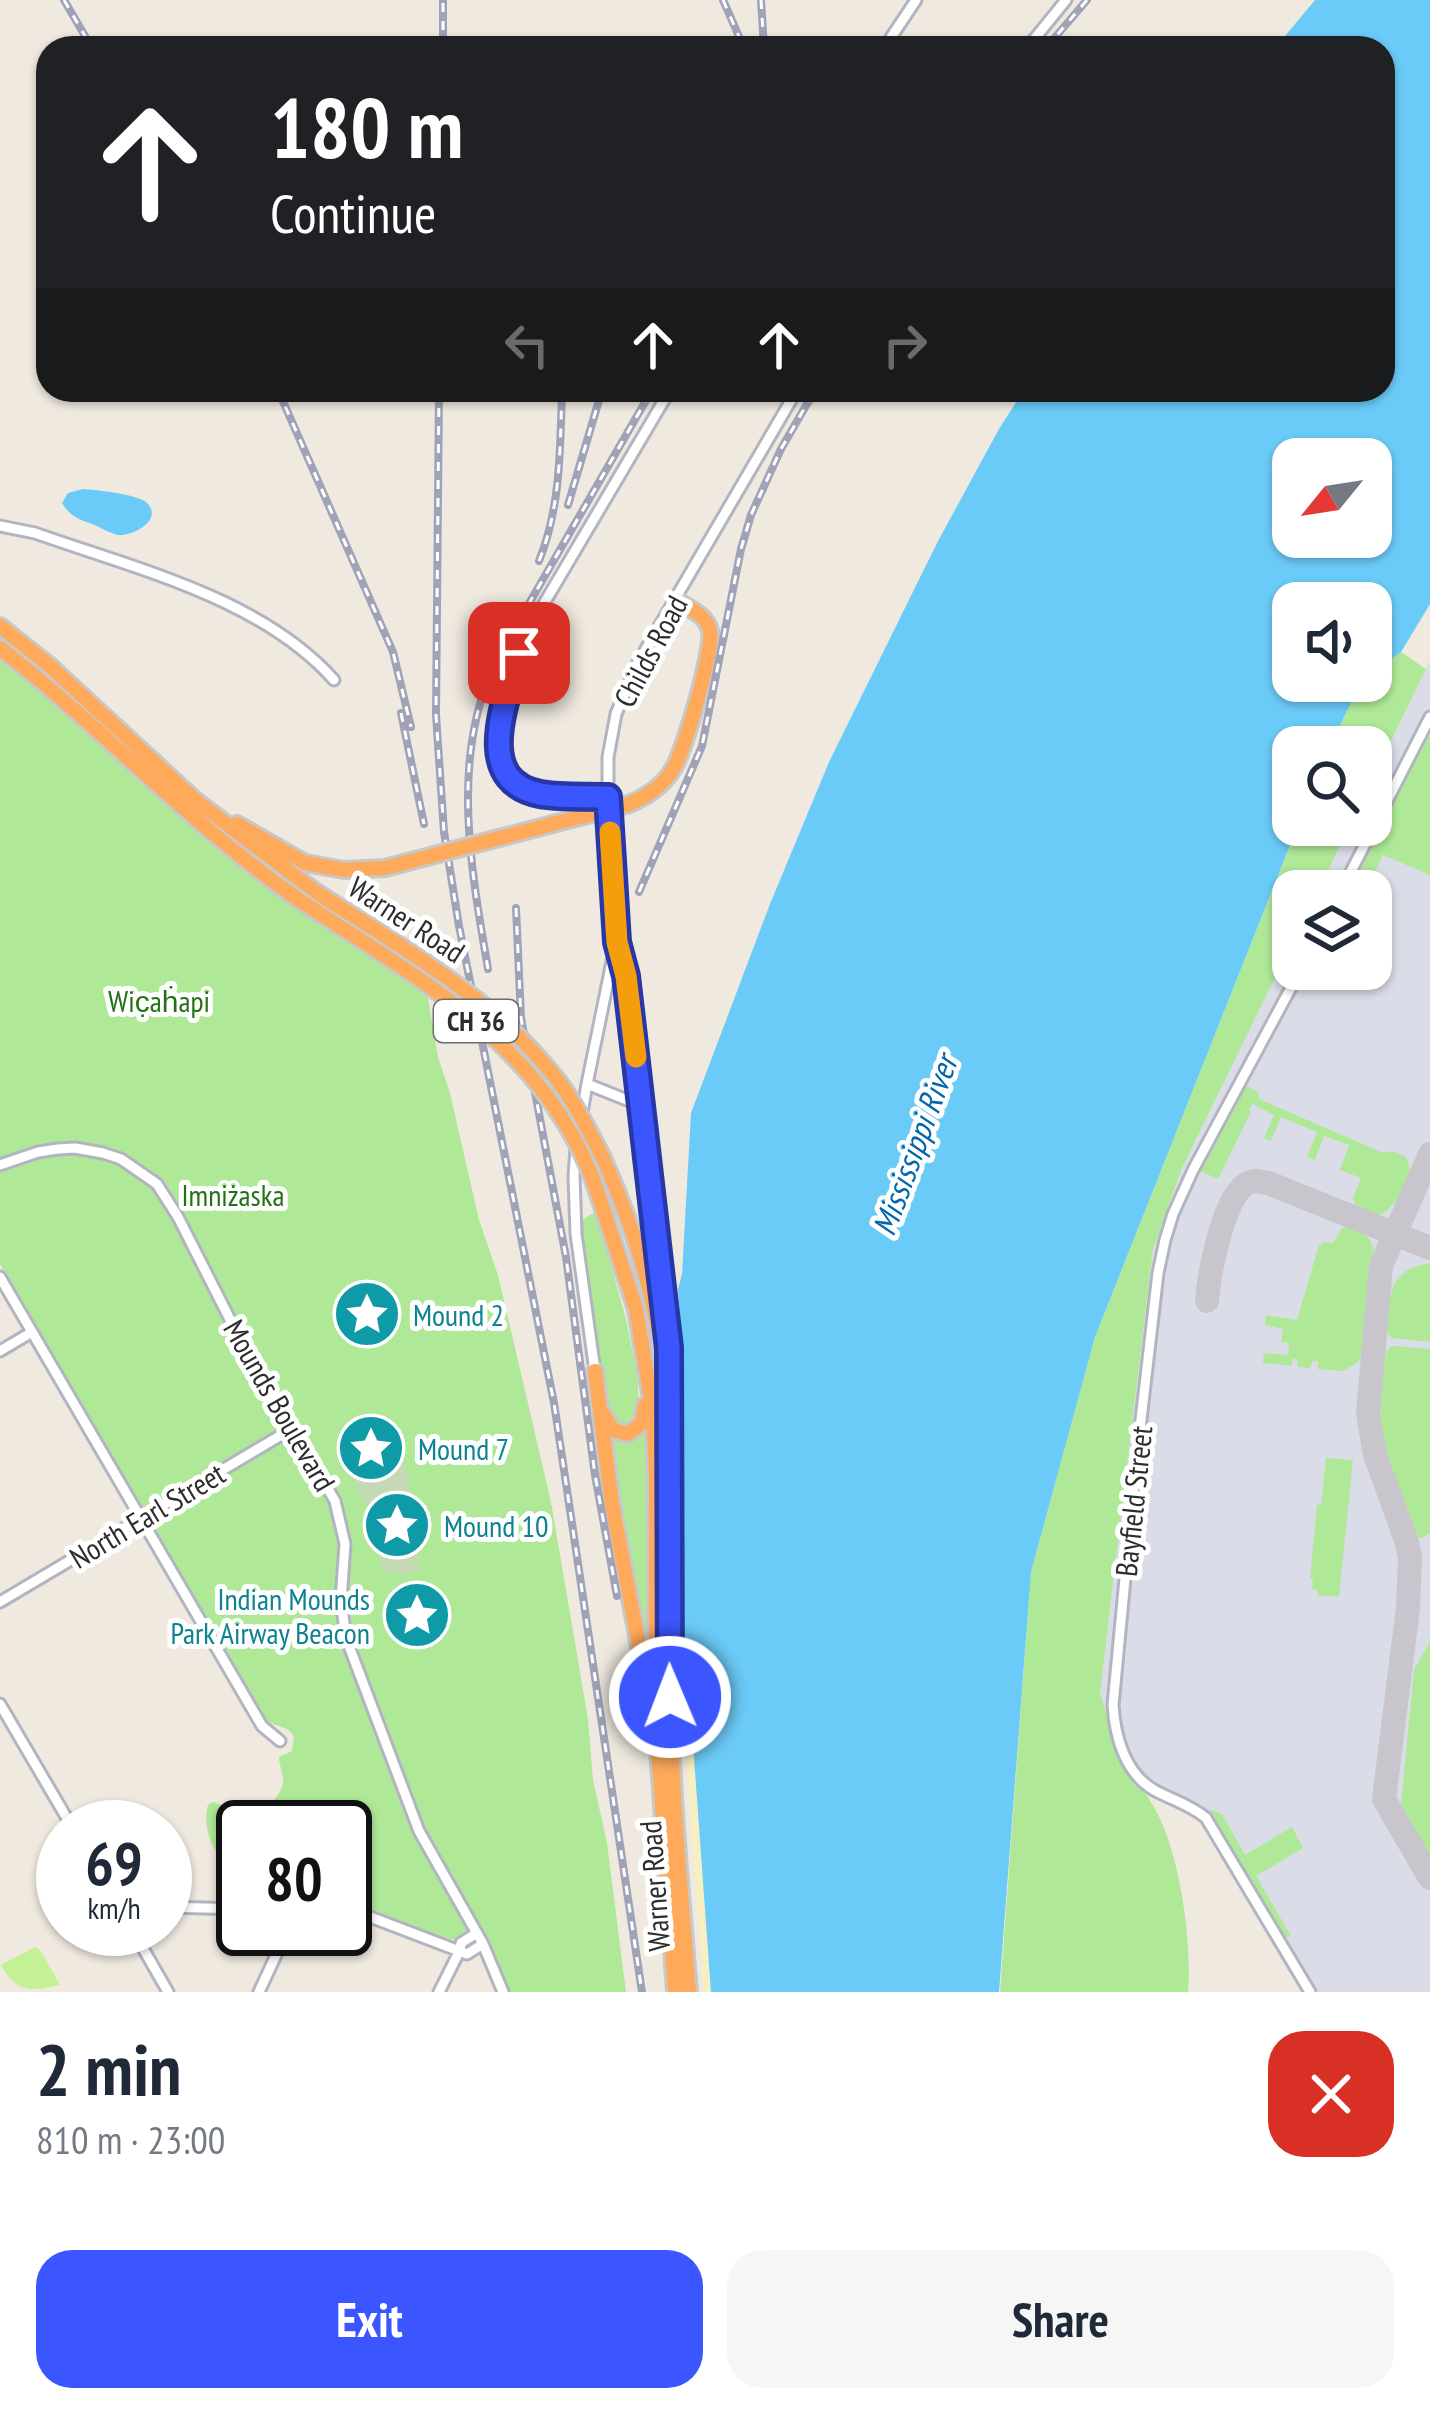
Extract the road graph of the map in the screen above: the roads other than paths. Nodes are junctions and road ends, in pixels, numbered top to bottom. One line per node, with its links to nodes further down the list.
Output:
1 (916, 0): 3 (street)
2 (1066, 0): 4 (street)
3 (892, 36)
4 (1037, 36)
5 (663, 402): 13 (street)
6 (790, 402): 8 (street, Childs Road)
7 (0, 526): 11 (street)
8 (676, 600): 13 (street, Childs Road); 14 (highway, bridge)
9 (0, 626): 14 (highway, Warner Road / CH 36)
10 (0, 648): 22 (highway, Warner Road / CH 36, bridge)
11 (334, 680)
12 (1430, 717): 15 (street)
13 (608, 797): 16 (street, Childs Road)
14 (195, 800): 27 (highway, Warner Road / CH 36, bridge)
15 (1352, 870)
16 (617, 942): 18 (street, Childs Road); 19 (street, Childs Road)
17 (1290, 990): 46 (street, Bayfield Street)
18 (587, 1084): 19 (street); 25 (street, Childs Road)
19 (642, 1106): 27 (highway)
20 (0, 1165): 26 (street, Mounds Boulevard)
21 (0, 1276): 23 (street)
22 (640, 1328): 25 (highway); 32 (highway, Warner Road / CH 36)
23 (32, 1332): 24 (street); 28 (street)
24 (0, 1352)
25 (595, 1371): 32 (highway)
26 (293, 1428): 28 (street, North Earl Street); 35 (street, Mounds Boulevard)
27 (670, 1445): 45 (highway, Warner Road / CH 36)
28 (141, 1518): 29 (street, North Earl Street); 31 (street)
29 (0, 1602)
30 (0, 1703): 33 (street)
31 (280, 1741)
32 (658, 1762): 44 (highway, Warner Road / CH 36)
33 (56, 1800)
34 (372, 1919): 37 (street)
35 (477, 1934): 36 (street, Mounds Boulevard); 37 (street)
36 (484, 1945): 37 (street); 43 (street, Mounds Boulevard)
37 (460, 1950): 42 (street)
38 (147, 1956): 40 (street)
39 (276, 1956): 41 (street)
40 (168, 1992)
41 (259, 1992)
42 (439, 1992)
43 (503, 1992)
44 (675, 1992)
45 (689, 1992)
46 (1310, 1992)

